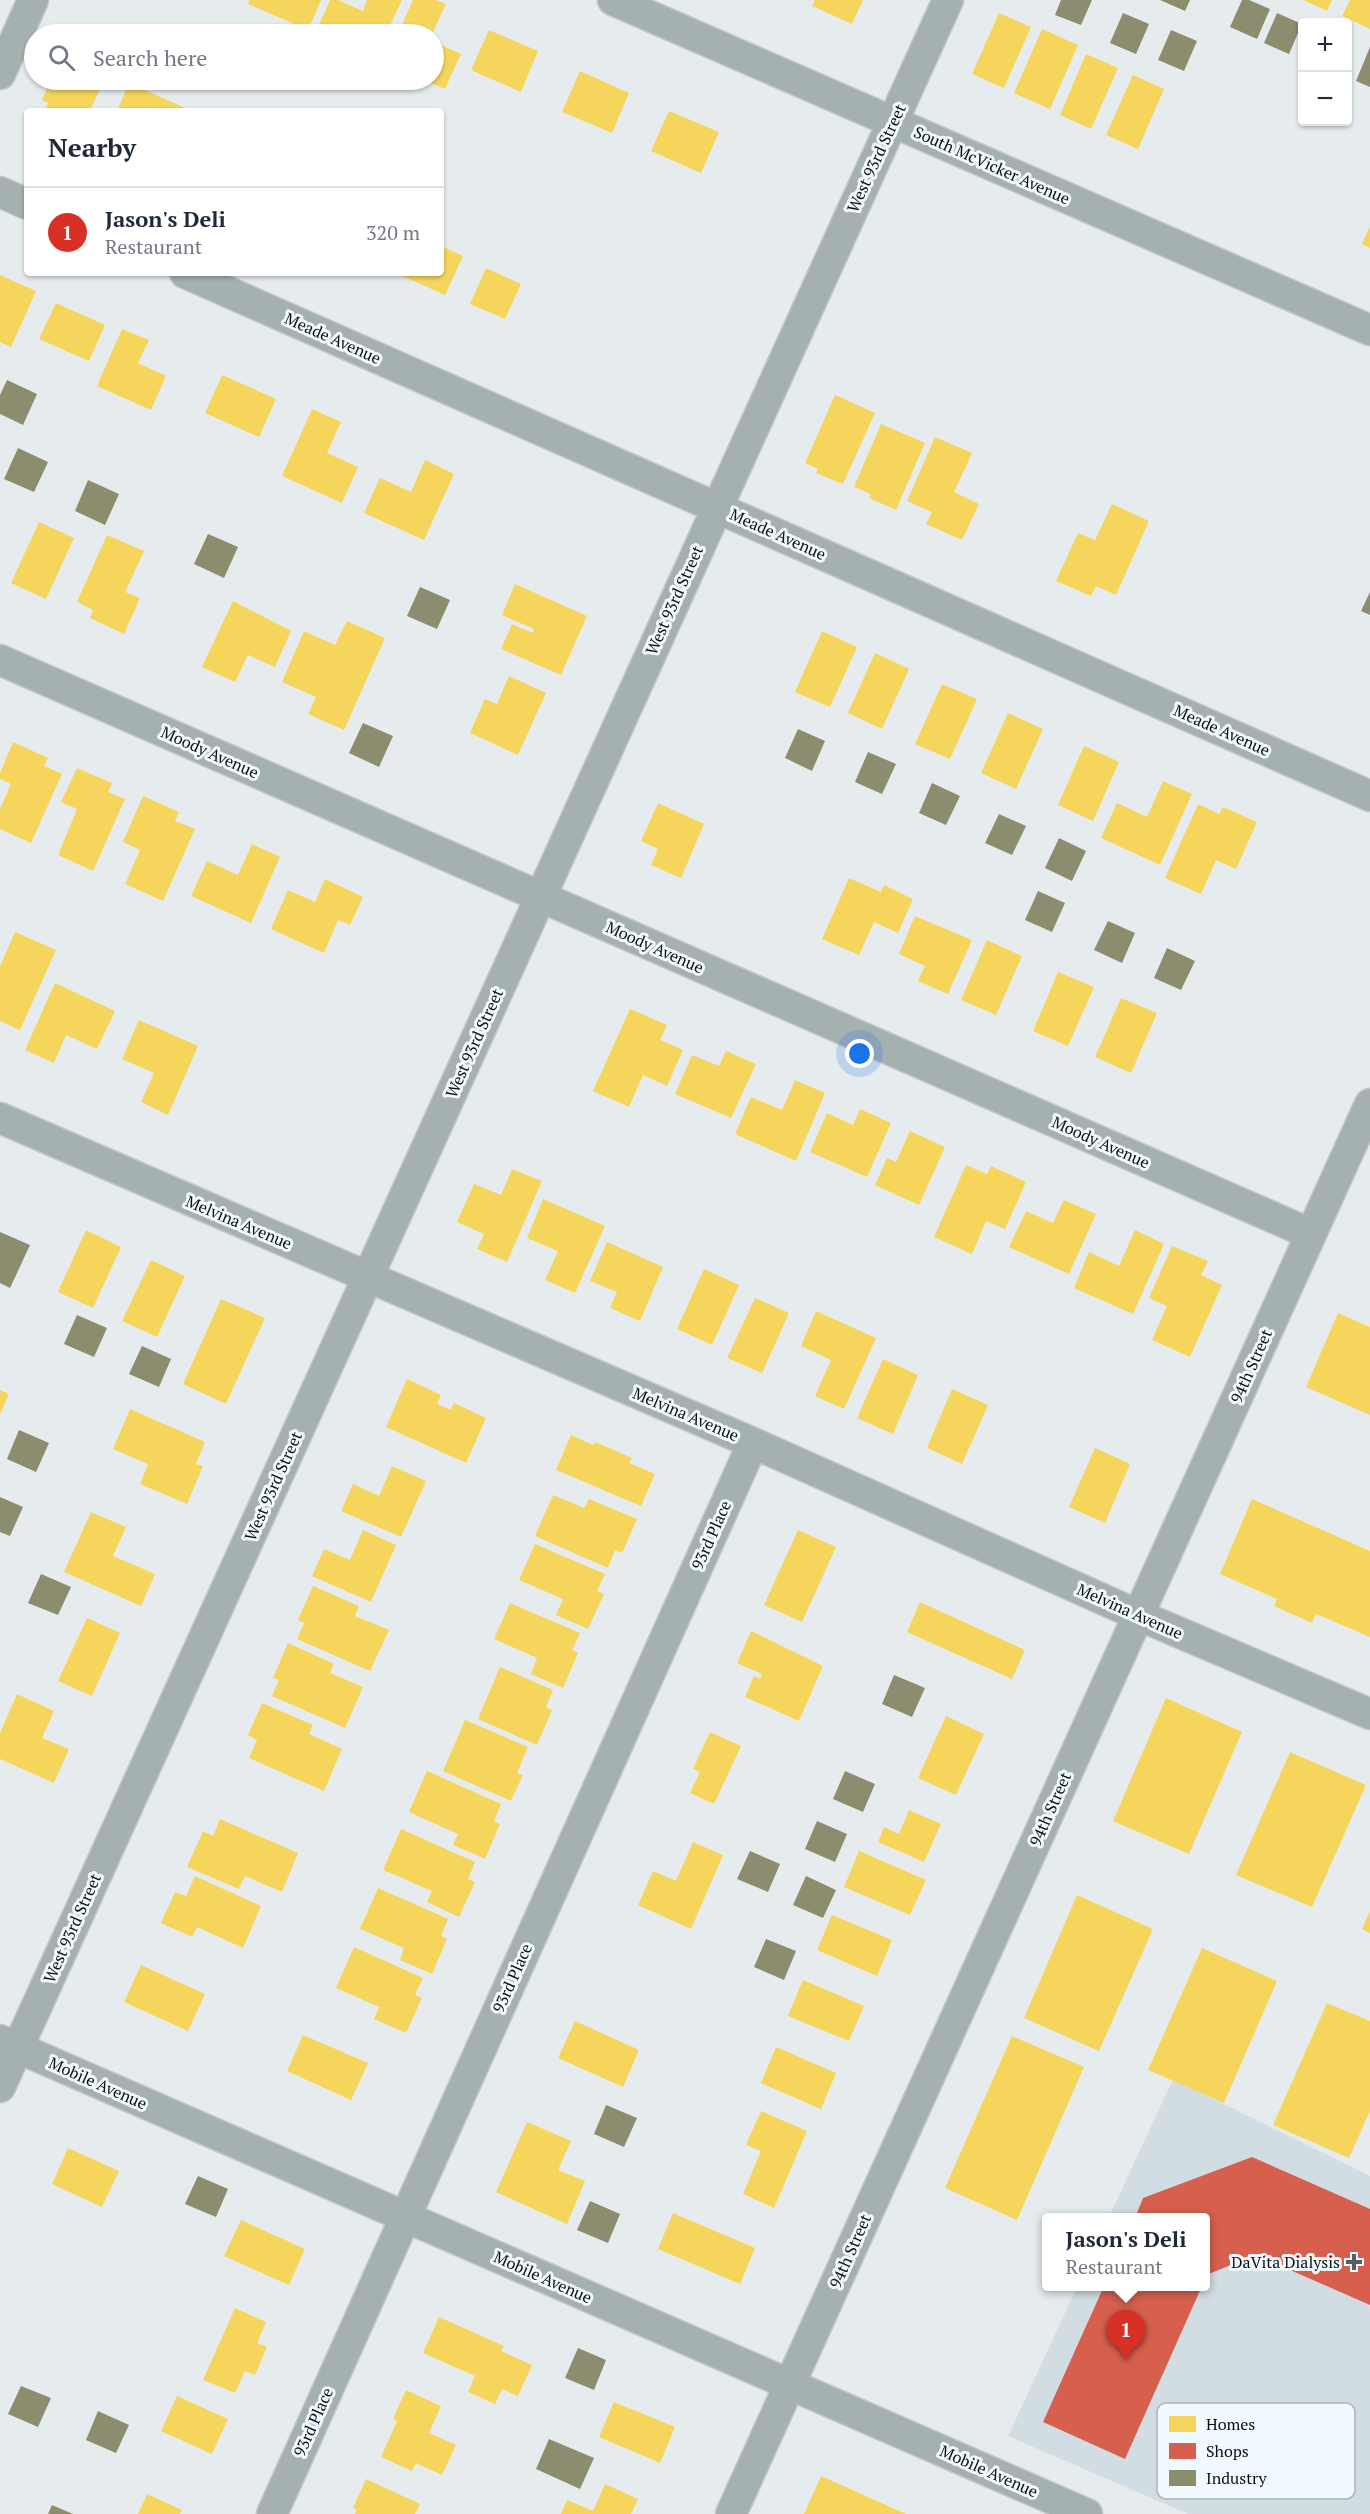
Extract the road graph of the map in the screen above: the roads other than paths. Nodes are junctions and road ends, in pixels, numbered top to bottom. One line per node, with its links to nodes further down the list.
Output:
1 (33, 0): 4 (street)
2 (613, 0): 5 (street, South McVicker Avenue)
3 (948, 0): 5 (street, West 93rd Street)
4 (0, 74)
5 (892, 122): 9 (street, South McVicker Avenue); 10 (street, West 93rd Street)
6 (0, 192): 7 (street)
7 (24, 203)
8 (191, 276): 10 (street, Meade Avenue)
9 (1370, 330)
10 (716, 507): 12 (street, Meade Avenue); 13 (street, West 93rd Street)
11 (0, 660): 13 (street, Moody Avenue)
12 (1370, 796)
13 (541, 897): 16 (street, Moody Avenue); 17 (street, West 93rd Street)
14 (1370, 1104): 16 (street, 94th Street)
15 (0, 1118): 17 (street, Melvina Avenue)
16 (1311, 1234): 19 (street, 94th Street)
17 (368, 1278): 18 (street, Melvina Avenue); 21 (street, West 93rd Street)
18 (753, 1443): 19 (street, Melvina Avenue); 23 (street, 93rd Place)
19 (1138, 1615): 20 (street, Melvina Avenue); 24 (street, 94th Street)
20 (1370, 1714)
21 (9, 2044): 22 (street, West 93rd Street); 23 (street, Mobile Avenue)
22 (0, 2086)
23 (406, 2217): 24 (street, Mobile Avenue); 25 (street, 93rd Place)
24 (790, 2384): 26 (street, 94th Street); 27 (street, Mobile Avenue)
25 (272, 2514)
26 (731, 2514)
27 (1087, 2514)

